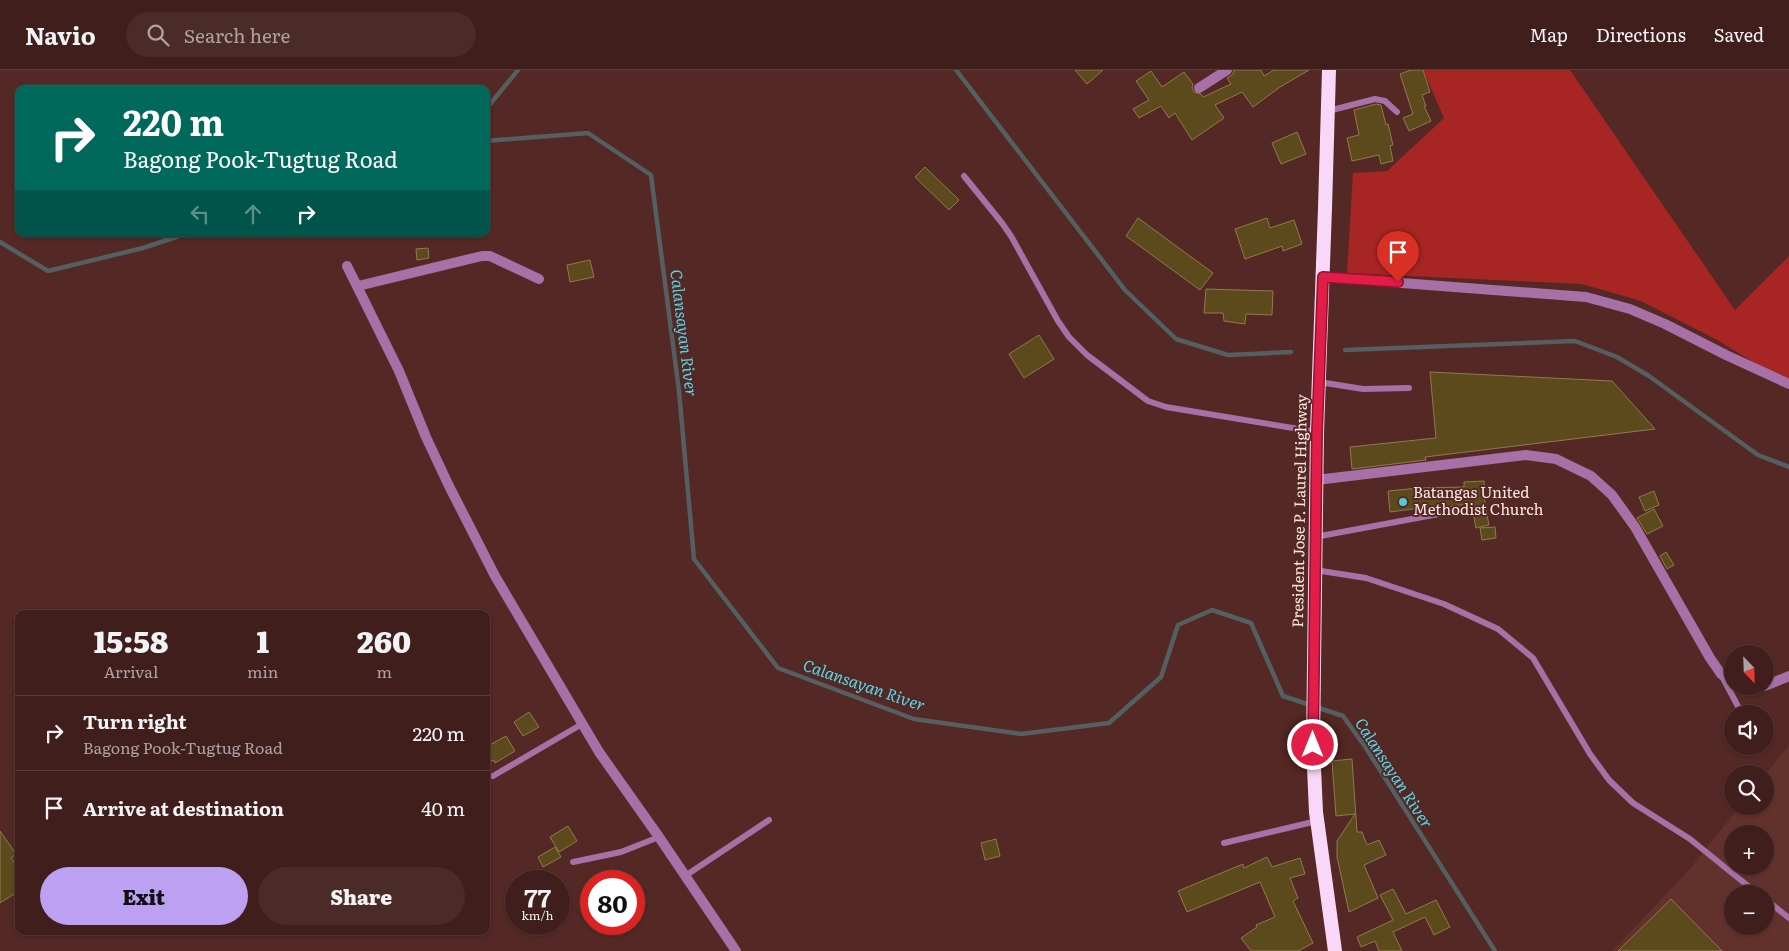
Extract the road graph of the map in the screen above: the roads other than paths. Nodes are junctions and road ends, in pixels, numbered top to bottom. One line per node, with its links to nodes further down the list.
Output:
1 (1227, 70): 3 (street)
2 (1329, 70): 4 (highway, President Jose P. Laurel Highway)
3 (1199, 88)
4 (1327, 111): 5 (lane); 8 (highway, President Jose P. Laurel Highway)
5 (1397, 112)
6 (964, 176): 14 (lane)
7 (347, 266): 10 (street)
8 (1323, 277): 11 (highway, President Jose P. Laurel Highway); 12 (street)
9 (539, 280): 10 (street)
10 (358, 286): 24 (street)
11 (1318, 382): 13 (lane); 14 (highway, President Jose P. Laurel Highway)
12 (1789, 384)
13 (1409, 388)
14 (1317, 432): 15 (highway, President Jose P. Laurel Highway)
15 (1316, 480): 17 (highway, President Jose P. Laurel Highway); 19 (street)
16 (1471, 508): 17 (lane)
17 (1315, 537): 18 (highway, President Jose P. Laurel Highway)
18 (1315, 570): 27 (highway, President Jose P. Laurel Highway); 32 (lane)
19 (1721, 674): 20 (street); 23 (lane)
20 (1724, 676)
21 (1789, 676): 22 (street)
22 (1774, 682)
23 (1737, 705)
24 (582, 724): 25 (lane); 28 (street)
25 (493, 776)
26 (769, 820): 31 (lane)
27 (1317, 821): 29 (lane); 36 (highway, President Jose P. Laurel Highway)
28 (659, 837): 30 (lane); 31 (street)
29 (1224, 843)
30 (573, 862)
31 (685, 876): 35 (street)
32 (1747, 885)
33 (1774, 906): 34 (lane)
34 (1789, 918)
35 (736, 951)
36 (1335, 951)

